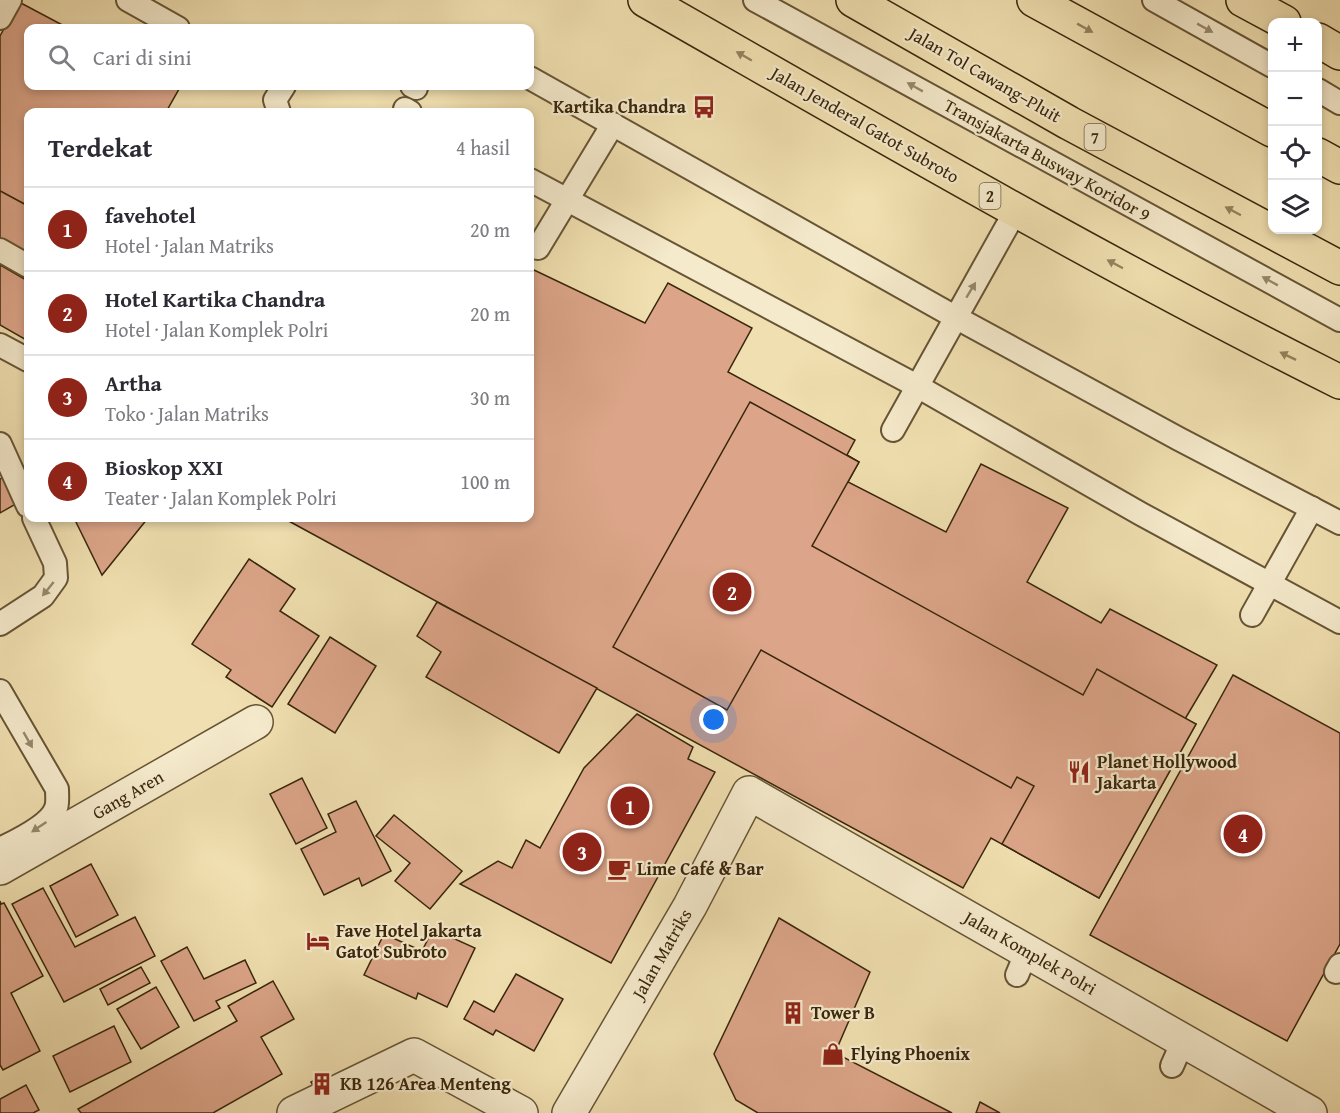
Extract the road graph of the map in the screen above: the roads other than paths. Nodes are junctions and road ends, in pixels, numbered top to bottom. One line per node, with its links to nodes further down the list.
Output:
1 (10, 0): 9 (lane)
2 (128, 0): 11 (lane)
3 (645, 0): 26 (highway, Jalan Jenderal Gatot Subroto / 2, one-way to 3)
4 (754, 0): 32 (lane, Transjakarta Busway Koridor 9, one-way to 4)
5 (853, 0): 30 (highway, Jalan Tol Cawang–Pluit / 7, one-way to 5)
6 (1034, 0): 21 (highway, one-way to 21)
7 (1154, 0): 14 (lane, one-way to 14)
8 (1243, 0): 10 (highway)
9 (0, 18)
10 (1277, 18)
11 (171, 24)
12 (1322, 43): 13 (highway)
13 (1340, 52)
14 (1268, 64)
15 (534, 80): 20 (lane)
16 (281, 90): 19 (lane)
17 (1322, 93): 18 (lane)
18 (1340, 103)
19 (278, 108)
20 (613, 124): 25 (lane); 31 (lane)
21 (1268, 128)
22 (1322, 158): 23 (highway)
23 (1340, 167)
24 (534, 182): 25 (lane)
25 (567, 202): 27 (lane); 36 (lane)
26 (1016, 210): 31 (lane, one-way to 26); 35 (highway, Jalan Jenderal Gatot Subroto / 2, one-way to 26)
27 (538, 248)
28 (0, 250): 29 (lane)
29 (24, 264)
30 (1340, 268)
31 (955, 317): 36 (lane); 40 (lane)
32 (1340, 320)
33 (0, 345): 34 (lane)
34 (24, 358)
35 (1340, 382)
36 (917, 386): 37 (lane); 43 (lane)
37 (893, 430)
38 (0, 444): 39 (lane)
39 (24, 497)
40 (1312, 508): 42 (lane); 43 (lane)
41 (36, 522): 46 (lane, one-way to 46)
42 (1340, 523)
43 (1270, 582): 44 (lane); 45 (lane)
44 (1252, 615)
45 (1340, 622)
46 (0, 624)
47 (0, 691): 50 (lane, one-way to 50)
48 (255, 722): 51 (street, Gang Aren)
49 (749, 793): 54 (street, Jalan Matriks); 55 (street, Jalan Komplek Polri)
50 (0, 849)
51 (0, 868)
52 (520, 1112): 53 (street)
53 (294, 1113)
54 (569, 1113)
55 (1310, 1113)

